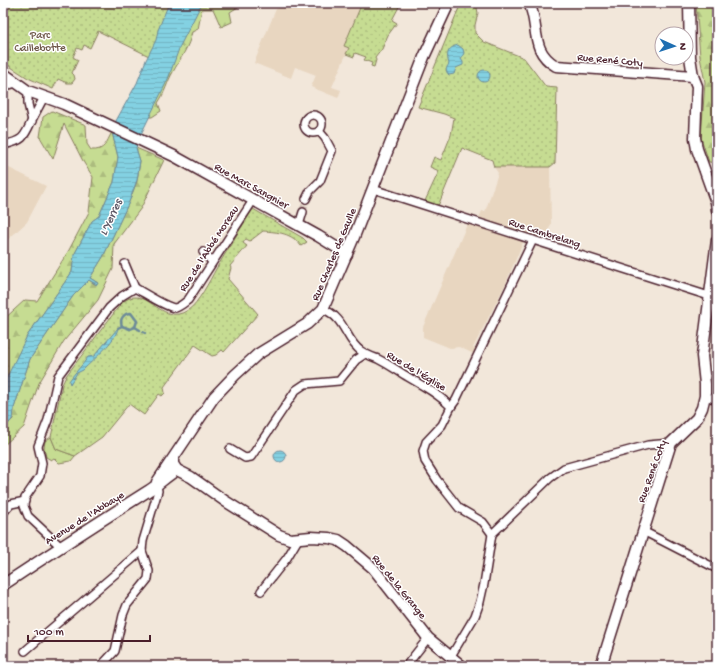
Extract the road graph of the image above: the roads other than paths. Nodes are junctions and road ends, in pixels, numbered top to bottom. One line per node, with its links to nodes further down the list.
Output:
1 (448, 3): 13 (street, Rue Charles de Gaulle)
2 (529, 3): 5 (street, Rue René Coty)
3 (689, 3): 5 (street)
4 (3, 73): 6 (street)
5 (693, 76): 14 (street)
6 (16, 83): 7 (street); 8 (street)
7 (3, 87)
8 (28, 91): 9 (street); 10 (street)
9 (44, 97): 10 (street); 15 (street, Rue Marc Sangnier)
10 (32, 121): 12 (street)
11 (318, 131): 16 (street)
12 (3, 145)
13 (373, 188): 20 (street, Rue Cambrelang); 23 (street, Rue Charles de Gaulle)
14 (715, 194): 17 (street)
15 (254, 199): 19 (street, Rue Marc Sangnier); 24 (street, Rue de l'Abbé Moreau)
16 (306, 199)
17 (717, 210)
18 (303, 212): 19 (street)
19 (299, 225): 23 (street, Rue Marc Sangnier)
20 (533, 240): 27 (street, Rue Cambrelang); 32 (street)
21 (717, 240): 27 (street, Rue René Coty)
22 (203, 252): 24 (street)
23 (347, 254): 28 (street, Rue Charles de Gaulle)
24 (212, 262): 26 (street, Rue de l'Abbé Moreau)
25 (125, 264): 26 (street)
26 (135, 288): 38 (street)
27 (709, 296): 30 (street, Rue René Coty)
28 (323, 309): 29 (street, Rue de l'Église); 35 (street, Rue Charles de Gaulle)
29 (366, 354): 32 (street, Rue de l'Église); 34 (street)
30 (705, 396): 31 (street); 33 (street, Rue René Coty)
31 (717, 400)
32 (451, 406): 41 (street, Rue de l'Église)
33 (671, 443): 40 (street, Rue René Coty); 41 (street)
34 (230, 449)
35 (172, 459): 36 (street); 37 (street, Rue Charles de Gaulle)
36 (178, 470): 37 (street, Avenue de l'Abbaye); 42 (street, Rue de la Grange)
37 (157, 485): 43 (street, Avenue de l'Abbaye); 44 (street)
38 (24, 502): 39 (street); 43 (street)
39 (3, 513)
40 (643, 531): 45 (street); 54 (street, Rue René Coty)
41 (492, 534): 50 (street)
42 (299, 538): 47 (street); 48 (street, Rue de la Grange)
43 (60, 546): 46 (street, Avenue de l'Abbaye)
44 (142, 551): 49 (street); 51 (street)
45 (717, 569)
46 (3, 585)
47 (261, 591)
48 (428, 638): 50 (street, Rue de la Grange); 52 (street)
49 (25, 651)
50 (451, 656): 53 (street, Rue de la Grange)
51 (101, 666)
52 (406, 666)
53 (462, 666)
54 (602, 666)

